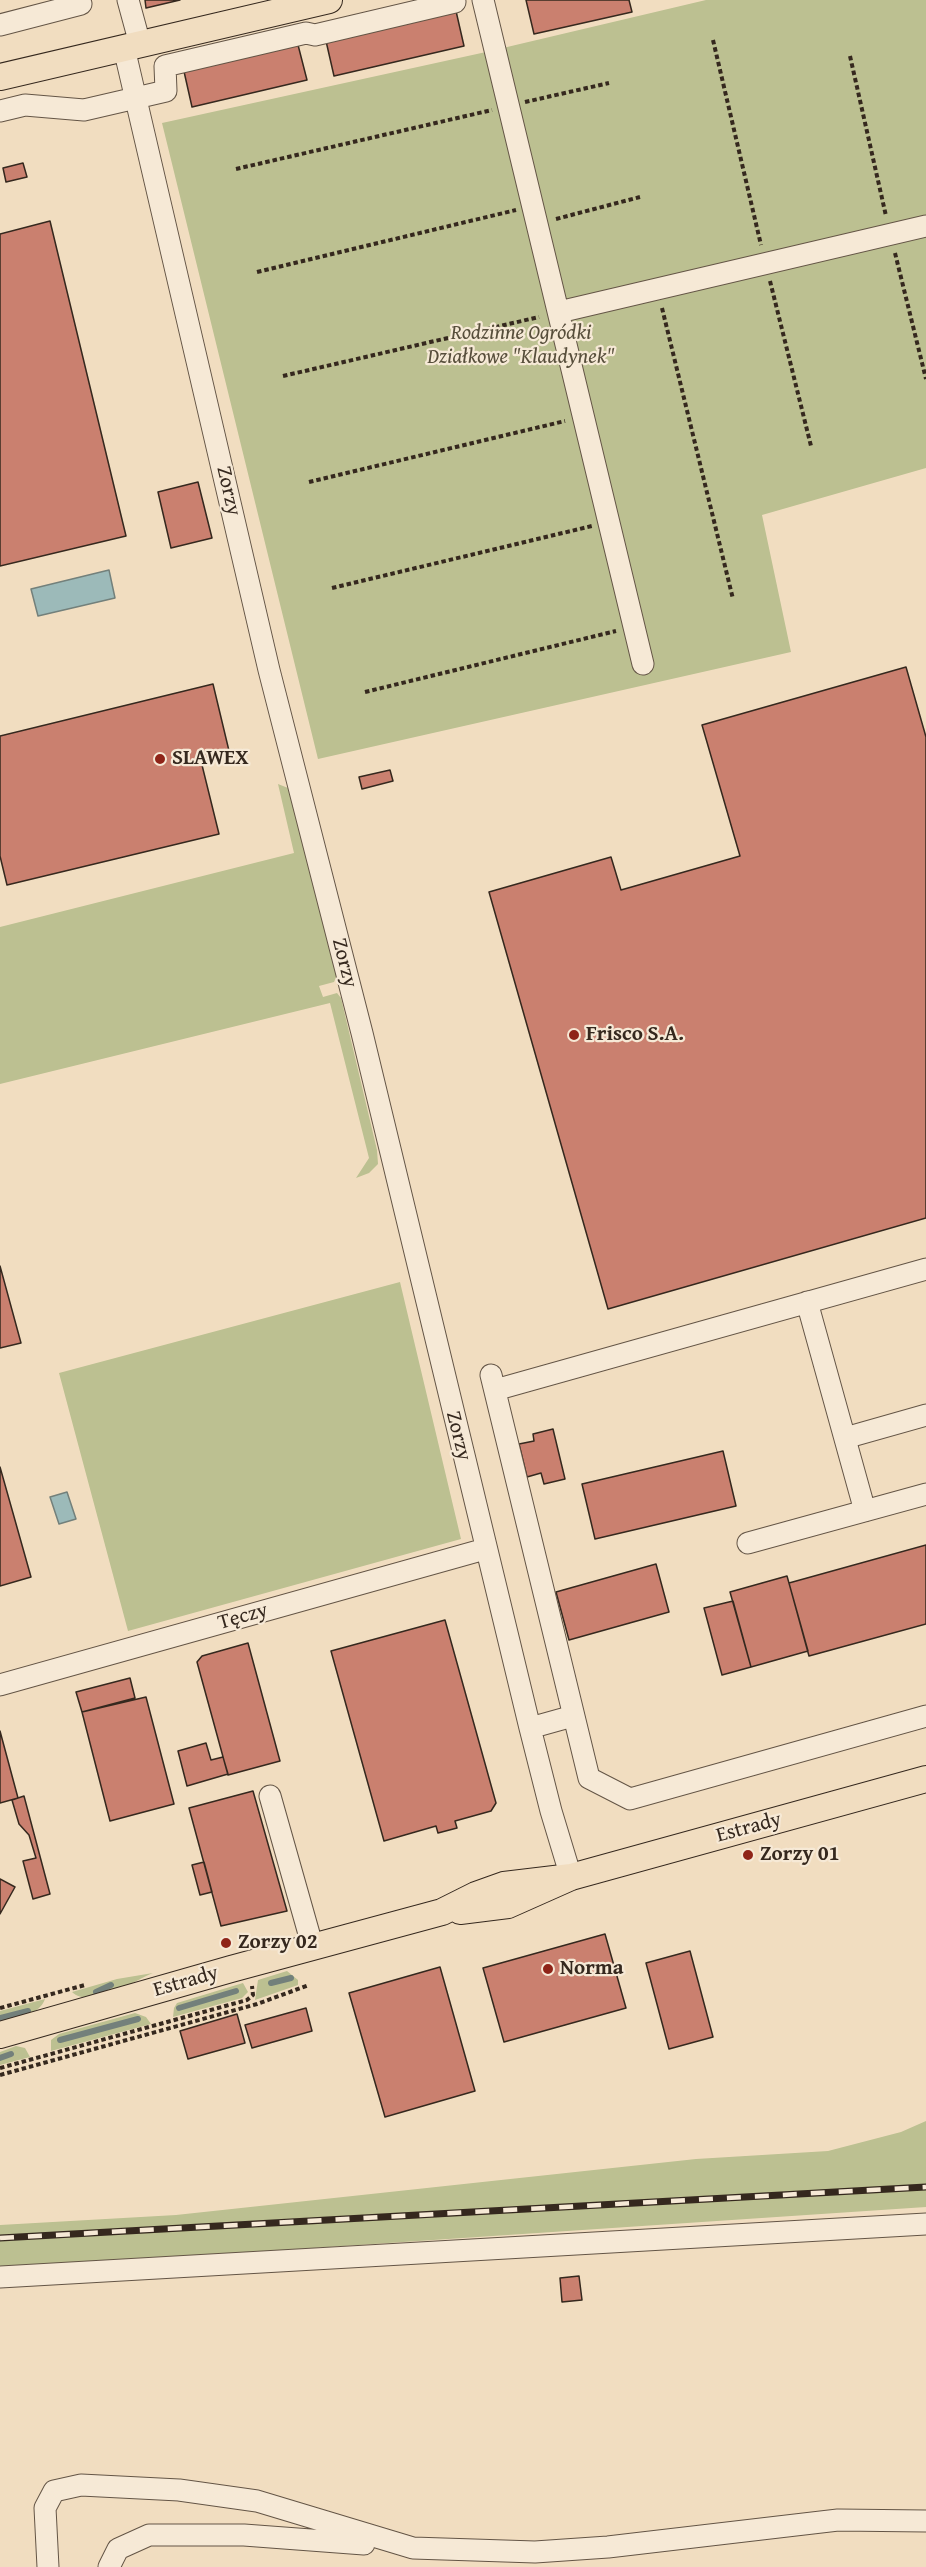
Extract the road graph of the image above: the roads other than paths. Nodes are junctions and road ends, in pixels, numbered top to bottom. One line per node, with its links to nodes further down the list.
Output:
1 (128, 0): 7 (street, Zorzy)
2 (485, 0): 12 (street)
3 (318, 1): 7 (main road)
4 (454, 2): 9 (street)
5 (81, 4): 6 (street)
6 (0, 25)
7 (132, 46): 8 (main road); 9 (street, Zorzy)
8 (0, 77)
9 (136, 98): 10 (street); 21 (street, Zorzy)
10 (0, 111)
11 (926, 226): 12 (street)
12 (560, 312): 13 (street)
13 (643, 664)
14 (926, 1269): 15 (street)
15 (807, 1302): 17 (street); 23 (street)
16 (926, 1415): 17 (street)
17 (844, 1438): 19 (street)
18 (926, 1494): 19 (street)
19 (865, 1511): 20 (street)
20 (748, 1543)
21 (485, 1548): 22 (street, Tęczy); 25 (street, Zorzy)
22 (0, 1685)
23 (573, 1716): 24 (street); 25 (street)
24 (926, 1716)
25 (530, 1728): 28 (street, Zorzy)
26 (926, 1779): 28 (main road, Estrady)
27 (270, 1796): 29 (street)
28 (571, 1877): 29 (main road, Estrady)
29 (313, 1948): 30 (main road, Estrady)
30 (0, 2035)
31 (926, 2224): 32 (street)
32 (0, 2277)
33 (926, 2521): 34 (street)
34 (413, 2548): 35 (street); 36 (street)
35 (48, 2567)
36 (110, 2567)

